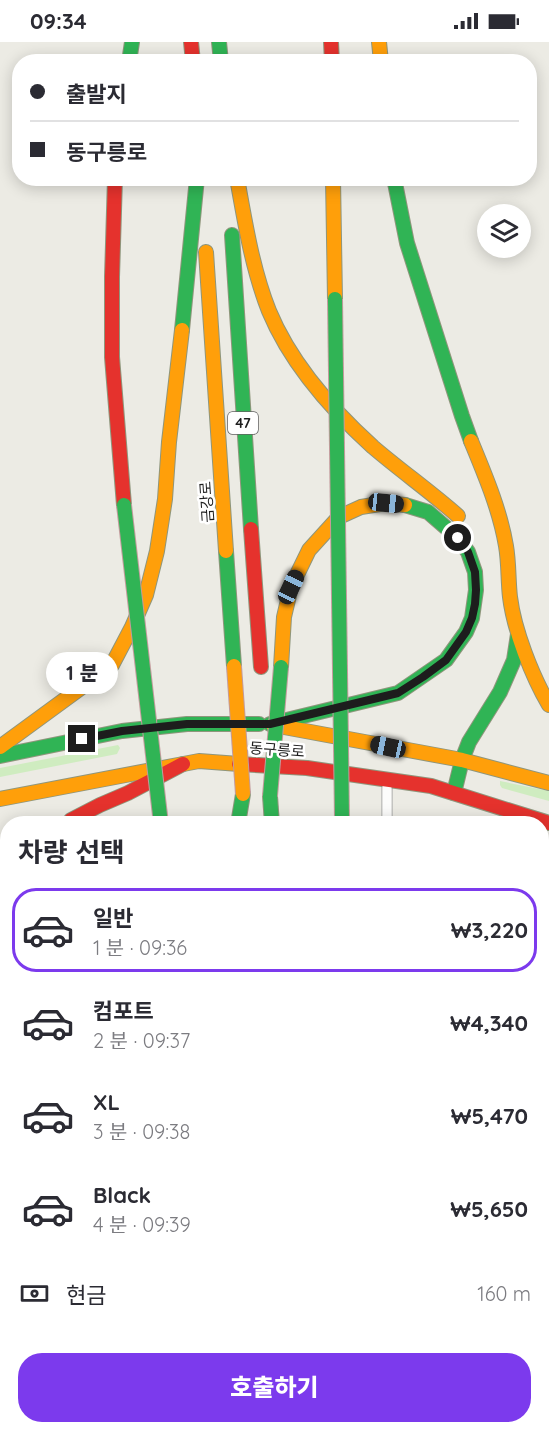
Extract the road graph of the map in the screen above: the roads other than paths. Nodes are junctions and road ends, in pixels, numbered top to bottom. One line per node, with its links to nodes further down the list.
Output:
1 (115, 186): 26 (main road, bridge)
2 (198, 186): 15 (main road)
3 (200, 186): 22 (main road, 금강로 / 47, bridge)
4 (229, 186): 12 (main road, 47)
5 (239, 186): 8 (main road)
6 (333, 186): 30 (main road, bridge)
7 (396, 186): 10 (main road)
8 (466, 523)
9 (496, 570): 10 (main road)
10 (510, 598): 11 (main road)
11 (518, 634): 13 (main road); 17 (main road)
12 (261, 673)
13 (549, 705)
14 (267, 719): 16 (main road, 동구릉로); 17 (main road, 동구릉로); 23 (main road, bridge); 23 (main road, bridge)
15 (0, 747)
16 (0, 756)
17 (462, 760): 20 (main road, 동구릉로); 21 (main road)
18 (183, 764): 19 (main road, 동구릉로); 24 (main road, 동구릉로); 25 (main road)
19 (387, 779): 21 (main road, 동구릉로); 31 (lane)
20 (549, 783)
21 (454, 793): 32 (main road, 동구릉로)
22 (243, 794): 27 (main road); 28 (main road, 금강로 / 47)
23 (270, 796): 29 (main road)
24 (0, 799)
25 (79, 816)
26 (160, 816)
27 (239, 816)
28 (244, 816)
29 (271, 816)
30 (342, 816)
31 (387, 816)
32 (527, 816)

